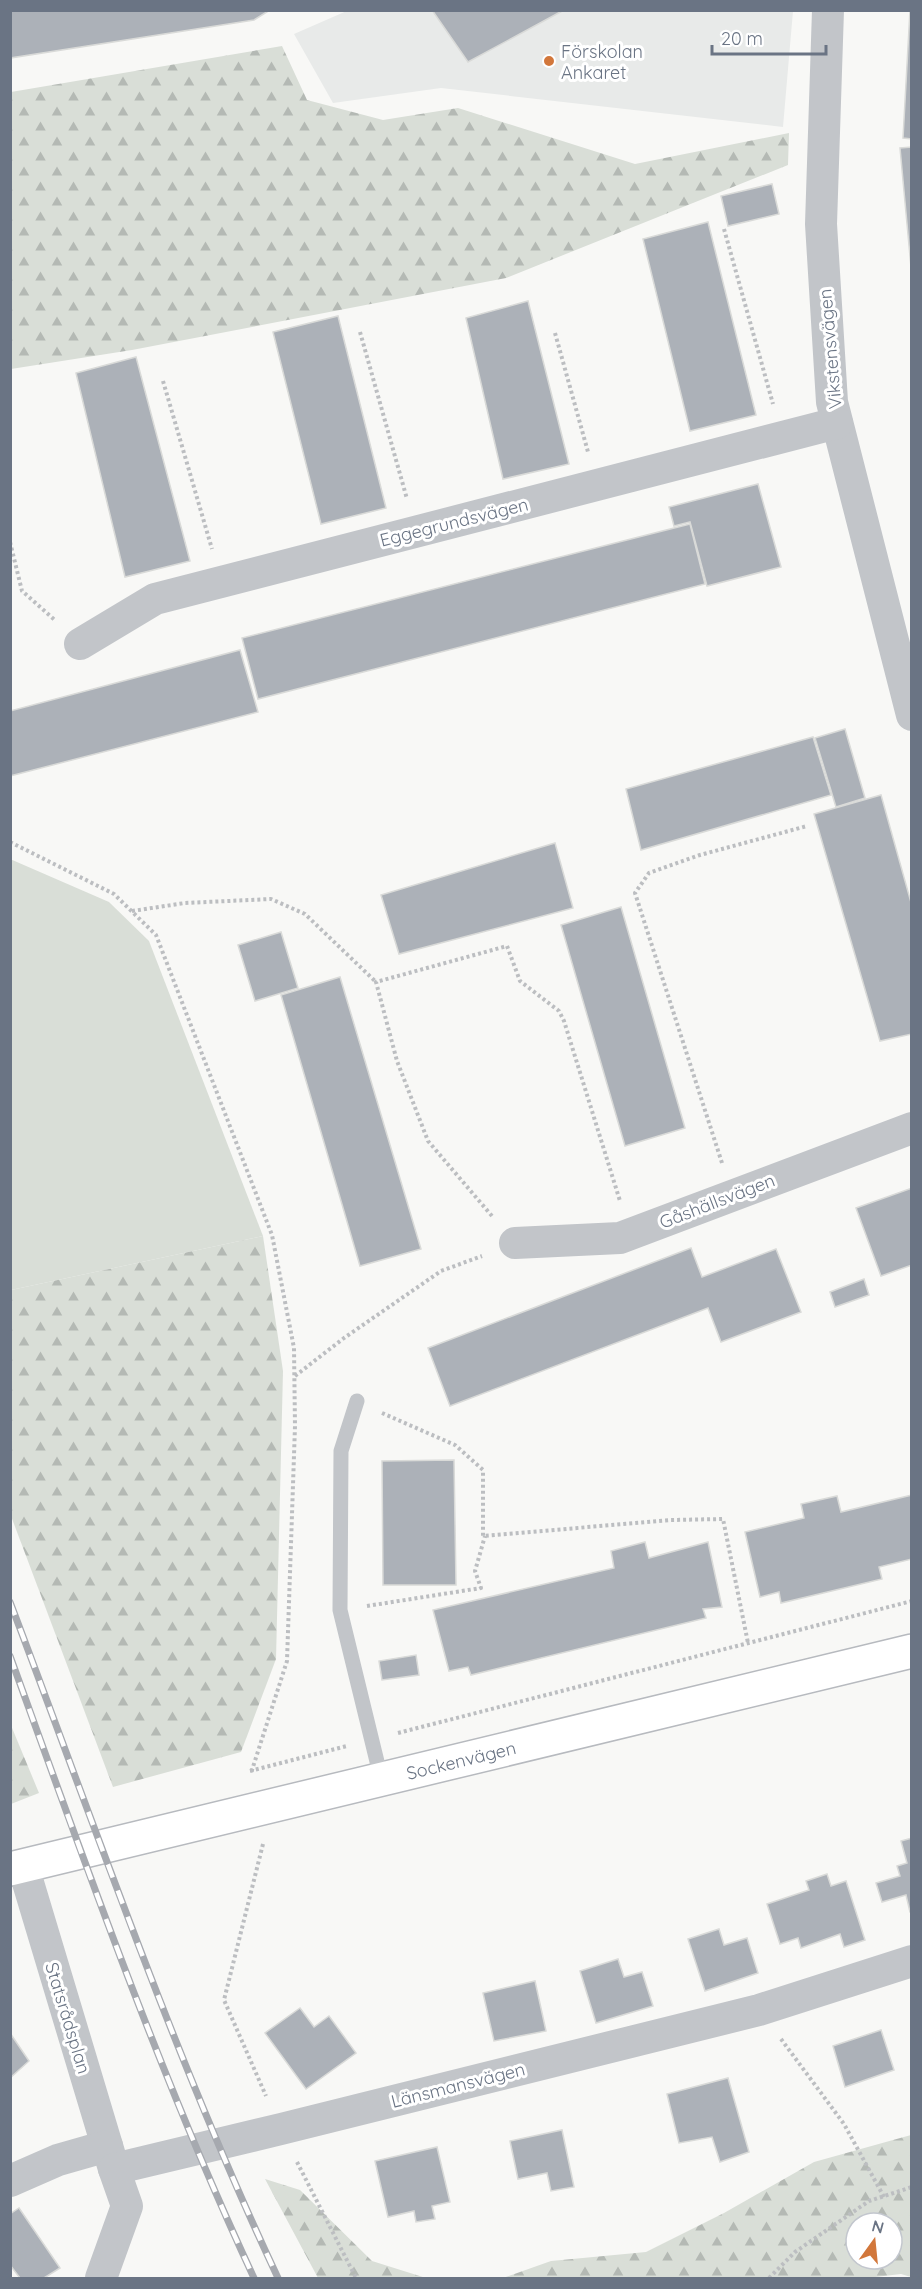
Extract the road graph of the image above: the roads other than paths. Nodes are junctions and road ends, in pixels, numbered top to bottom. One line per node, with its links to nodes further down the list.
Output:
1 (828, 10): 2 (street, Vikstensvägen)
2 (837, 423): 3 (street, Eggegrundsvägen); 4 (street, Vikstensvägen)
3 (81, 644)
4 (912, 715)
5 (912, 1128): 6 (street, Gåshällsvägen)
6 (515, 1243)
7 (357, 1401): 9 (lane)
8 (912, 1650): 9 (street, Sockenvägen)
9 (381, 1778): 10 (street, Sockenvägen)
10 (17, 1868): 12 (street, Statsrådsplan)
11 (912, 1961): 12 (street, Länsmansvägen)
12 (111, 2157): 13 (street, Länsmansvägen); 14 (street)
13 (10, 2181)
14 (101, 2278)

